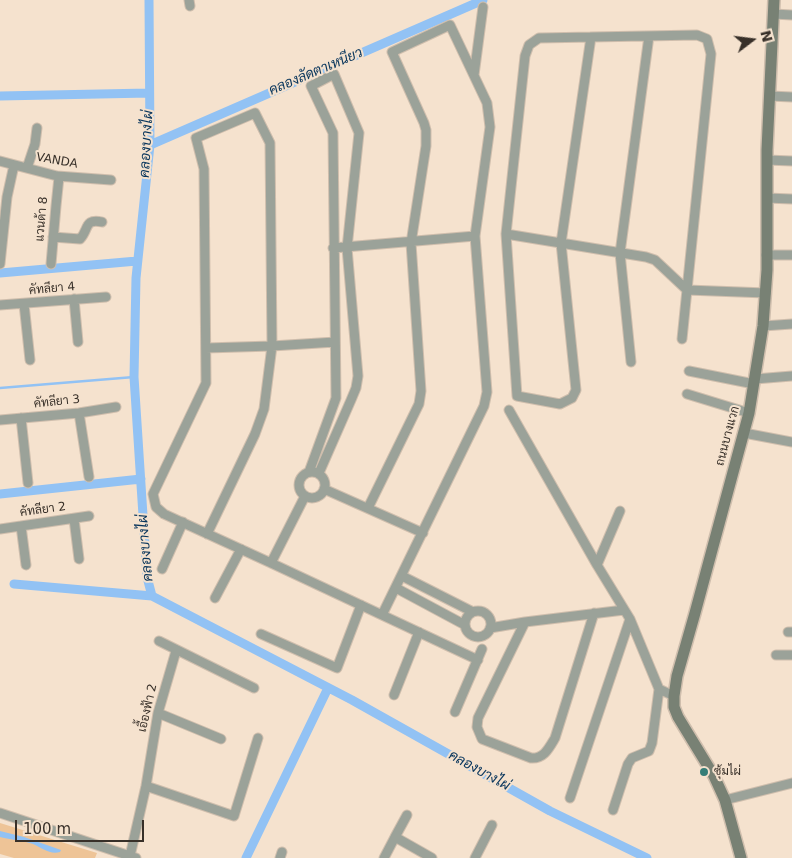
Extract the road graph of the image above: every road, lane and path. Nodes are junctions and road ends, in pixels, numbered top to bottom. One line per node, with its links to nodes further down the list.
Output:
1 (774, 0): 3 (main road, ถนนบางแวก)
2 (483, 7): 7 (street)
3 (774, 14): 4 (street); 8 (main road, ถนนบางแวก)
4 (792, 15)
5 (649, 36): 6 (street); 28 (street); 33 (street)
6 (591, 37): 21 (street); 25 (street)
7 (474, 75): 22 (street); 24 (street)
8 (770, 96): 9 (street); 11 (main road, ถนนบางแวก)
9 (792, 97)
10 (37, 128): 15 (street)
11 (767, 160): 12 (street); 18 (main road, ถนนบางแวก)
12 (792, 160)
13 (0, 161): 14 (street, VANDA)
14 (14, 165): 15 (street, VANDA); 31 (street)
15 (27, 168): 16 (street, VANDA)
16 (60, 177): 17 (street, VANDA); 23 (street, แวนด้า 8)
17 (111, 180)
18 (767, 198): 19 (street); 29 (main road, ถนนบางแวก)
19 (792, 198)
20 (102, 222): 23 (street)
21 (506, 234): 25 (street); 25 (street)
22 (476, 236): 24 (street); 73 (street)
23 (53, 237): 32 (street, แวนด้า 8)
24 (411, 242): 26 (street); 66 (street)
25 (562, 243): 28 (street)
26 (348, 247): 27 (street); 27 (street); 61 (street)
27 (334, 248): 43 (street)
28 (620, 253): 33 (street); 47 (street)
29 (766, 255): 30 (street); 34 (main road, ถนนบางแวก)
30 (792, 255)
31 (0, 264)
32 (50, 264)
33 (687, 290): 34 (street); 41 (street)
34 (766, 293): 40 (main road, ถนนบางแวก)
35 (106, 297): 36 (street, คัทลียา 4)
36 (74, 300): 37 (street, คัทลียา 4); 42 (street)
37 (24, 304): 38 (street, คัทลียา 4); 46 (street)
38 (0, 306)
39 (792, 324): 40 (street)
40 (763, 326): 50 (main road, ถนนบางแวก)
41 (682, 339)
42 (78, 342)
43 (335, 342): 44 (street); 60 (street)
44 (272, 346): 45 (street); 45 (street); 74 (street)
45 (206, 348): 70 (street)
46 (30, 360)
47 (631, 362)
48 (689, 371): 50 (street)
49 (792, 376): 50 (street)
50 (754, 381): 55 (main road, ถนนบางแวก)
51 (687, 394): 55 (street)
52 (116, 407): 54 (street, คัทลียา 3)
53 (510, 410): 78 (street)
54 (79, 413): 56 (street, คัทลียา 3); 62 (street)
55 (750, 413): 58 (main road, ถนนบางแวก)
56 (21, 418): 57 (street, คัทลียา 3); 63 (street)
57 (0, 420)
58 (744, 433): 59 (street); 104 (main road, ถนนบางแวก)
59 (792, 442)
60 (309, 472): 61 (street); 65 (street)
61 (319, 474): 64 (street)
62 (89, 477)
63 (28, 483)
64 (324, 489): 65 (street); 66 (street)
65 (305, 496): 77 (street)
66 (368, 508): 73 (street)
67 (620, 511): 78 (street)
68 (89, 516): 69 (street, คัทลียา 2)
69 (74, 519): 71 (street, คัทลียา 2); 76 (street)
70 (183, 522): 74 (street); 80 (street)
71 (21, 526): 72 (street, คัทลียา 2); 79 (street)
72 (0, 529)
73 (423, 533): 81 (street)
74 (207, 534): 75 (street)
75 (240, 549): 77 (street); 83 (street)
76 (79, 559)
77 (271, 563): 84 (street)
78 (597, 564): 85 (street)
79 (26, 565)
80 (162, 569)
81 (402, 576): 82 (street); 86 (street)
82 (396, 588): 88 (street); 91 (street)
83 (215, 598)
84 (362, 605): 88 (street); 94 (street)
85 (624, 610): 87 (street); 89 (street)
86 (473, 612): 91 (street); 92 (street)
87 (594, 613): 90 (street); 90 (street)
88 (382, 615): 93 (street)
89 (630, 619): 102 (street); 111 (street)
90 (525, 622): 92 (street)
91 (465, 625): 92 (street)
92 (490, 628)
93 (419, 632): 100 (street); 103 (street)
94 (261, 634)
95 (159, 641): 97 (street)
96 (482, 649): 100 (street)
97 (176, 650): 101 (street); 105 (street, เอื้องฟ้า 2)
98 (776, 655): 99 (street)
99 (792, 655)
100 (478, 660): 106 (street)
101 (254, 688)
102 (659, 689): 104 (street); 113 (street)
103 (394, 695)
104 (674, 696): 112 (main road, ถนนบางแวก)
105 (158, 712): 108 (street); 110 (street, เอื้องฟ้า 2)
106 (456, 712)
107 (258, 738): 110 (street)
108 (222, 739)
109 (792, 783): 112 (street)
110 (146, 786): 118 (street, เอื้องฟ้า 2)
111 (570, 798)
112 (726, 800): 122 (main road, ถนนบางแวก)
113 (613, 810)
114 (0, 813): 118 (street)
115 (407, 815): 117 (street)
116 (492, 825): 121 (street)
117 (395, 837): 119 (street); 120 (street)
118 (133, 857)
119 (427, 857)
120 (384, 858)
121 (474, 858)
122 (741, 858)

